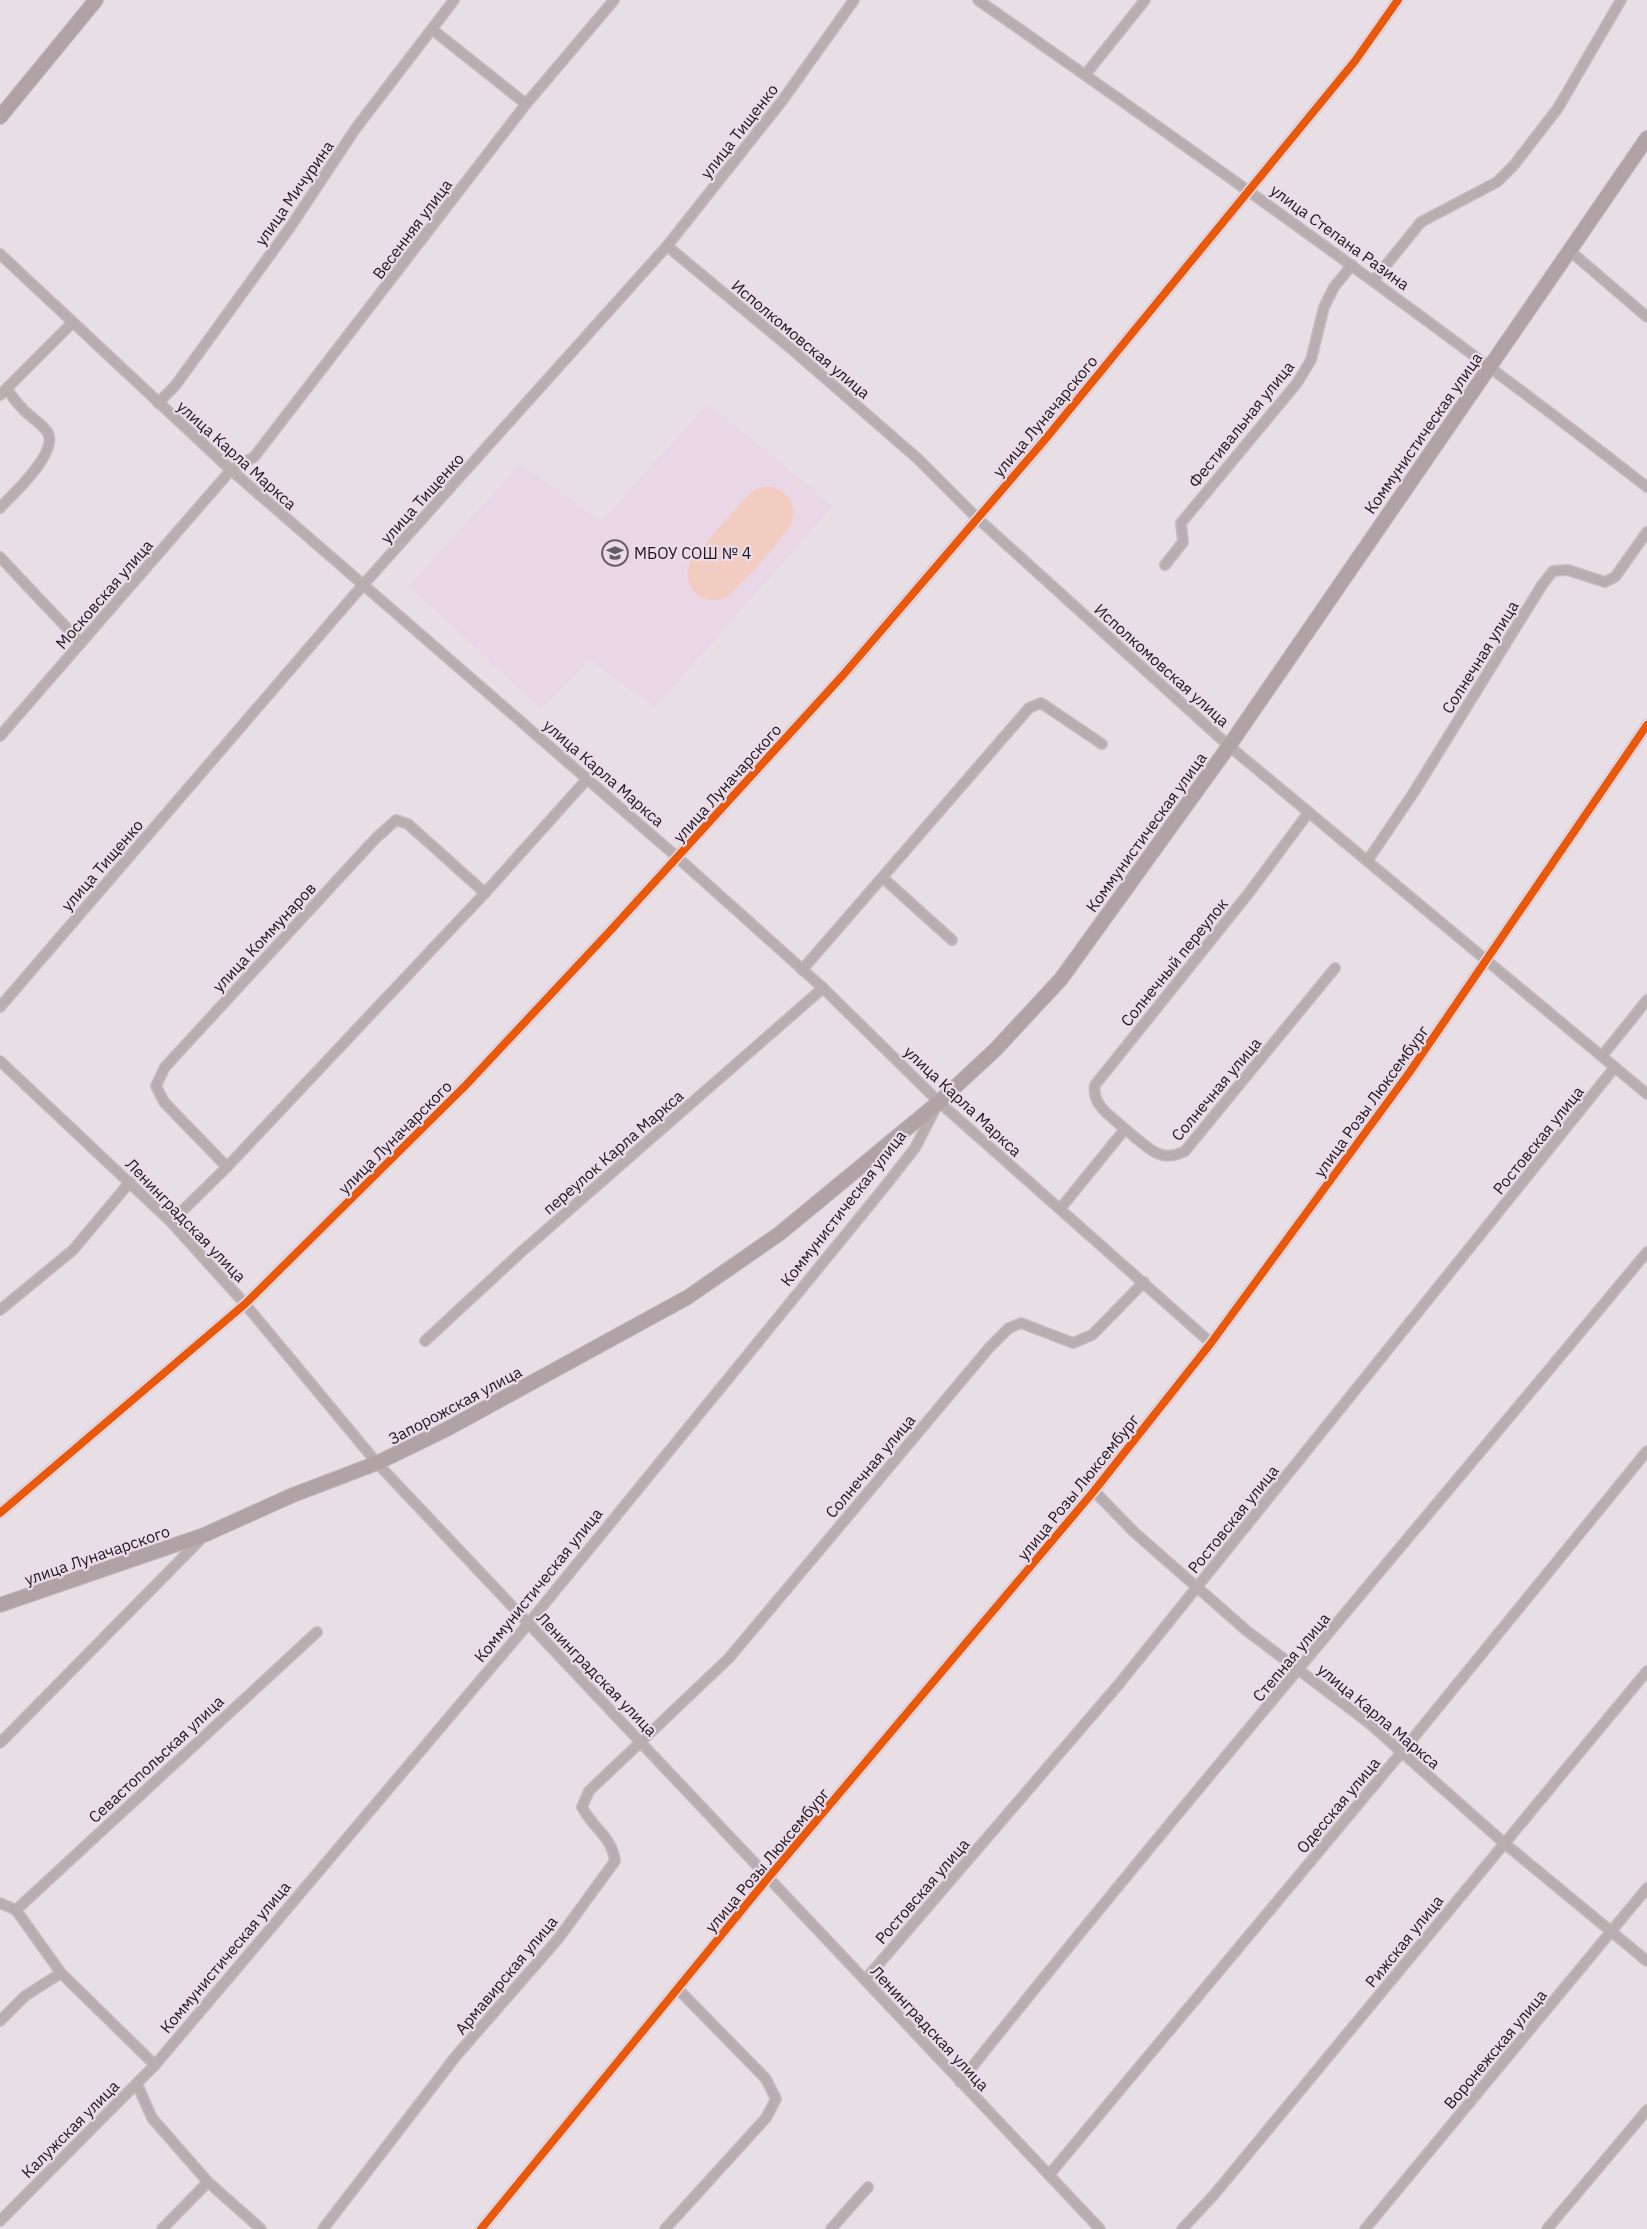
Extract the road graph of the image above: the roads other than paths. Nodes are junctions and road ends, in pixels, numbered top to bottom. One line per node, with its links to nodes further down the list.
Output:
1 (96, 0): 12 (main road)
2 (454, 0): 9 (street, улица Мичурина)
3 (614, 0): 11 (street, Весенняя улица)
4 (854, 0): 15 (street, улица Тищенко)
5 (978, 0): 10 (street, улица Степана Разина)
6 (1145, 0): 10 (street)
7 (1398, 0): 14 (street, улица Луначарского)
8 (1621, 0): 19 (street)
9 (433, 30): 11 (street); 24 (street, улица Мичурина)
10 (1085, 75): 14 (street, улица Степана Разина)
11 (526, 104): 25 (street, Весенняя улица)
12 (0, 117)
13 (1647, 138): 16 (main road, Коммунистическая улица)
14 (1249, 189): 18 (street, улица Степана Разина); 28 (street, улица Луначарского)
15 (667, 246): 28 (street, Исполкомовская улица); 32 (street, улица Тищенко)
16 (1570, 250): 20 (street); 22 (main road, Коммунистическая улица)
17 (0, 254): 21 (street, улица Карла Маркса)
18 (1352, 265): 19 (street, улица Степана Разина); 31 (street, Фестивальная улица)
19 (1374, 280): 22 (street, улица Степана Разина)
20 (1647, 317)
21 (71, 324): 23 (street); 24 (street, улица Карла Маркса)
22 (1490, 365): 26 (street, улица Степана Разина); 37 (main road, Коммунистическая улица)
23 (3, 392): 27 (street)
24 (158, 403): 25 (street, улица Карла Маркса)
25 (231, 470): 32 (street, улица Карла Маркса); 33 (street, Московская улица)
26 (1647, 487)
27 (0, 508)
28 (976, 517): 37 (street, Исполкомовская улица); 40 (street, улица Луначарского)
29 (1647, 532): 41 (street, Солнечная улица)
30 (0, 557): 33 (street)
31 (1165, 565)
32 (362, 586): 38 (street, улица Карла Маркса); 50 (street, улица Тищенко)
33 (81, 643): 35 (street, Московская улица)
34 (1647, 725): 45 (street, улица Розы Люксембург)
35 (0, 736)
36 (1102, 744): 42 (street)
37 (1229, 746): 39 (street, Исполкомовская улица); 55 (main road, Коммунистическая улица)
38 (588, 778): 40 (street, улица Карла Маркса); 43 (street)
39 (1309, 812): 41 (street, Исполкомовская улица); 56 (street, Солнечный переулок)
40 (677, 857): 47 (street, улица Карла Маркса); 63 (street, улица Луначарского)
41 (1368, 860): 45 (street, Исполкомовская улица)
42 (883, 878): 44 (street); 47 (street)
43 (485, 893): 57 (street); 57 (street, улица Коммунаров)
44 (952, 940)
45 (1487, 961): 51 (street, Исполкомовская улица); 66 (street, улица Розы Люксембург)
46 (1335, 968): 56 (street, Солнечная улица)
47 (802, 970): 48 (street, улица Карла Маркса)
48 (823, 988): 55 (street, улица Карла Маркса); 65 (street, переулок Карла Маркса)
49 (1647, 1000): 51 (street)
50 (0, 1007)
51 (1602, 1056): 53 (street, Исполкомовская улица)
52 (0, 1060): 58 (street, Ленинградская улица)
53 (1615, 1067): 54 (street, Исполкомовская улица); 72 (street, Ростовская улица)
54 (1647, 1094)
55 (939, 1102): 59 (street, улица Карла Маркса); 68 (main road, Запорожская улица); 74 (street, Коммунистическая улица)
56 (1125, 1129): 59 (street)
57 (227, 1167): 60 (street)
58 (130, 1182): 60 (street, Ленинградская улица); 64 (street)
59 (1060, 1209): 62 (street, улица Карла Маркса)
60 (171, 1222): 63 (street, Ленинградская улица)
61 (1647, 1252): 76 (street, Степная улица)
62 (1144, 1282): 66 (street, улица Карла Маркса); 78 (street, Солнечная улица)
63 (245, 1304): 68 (street, Ленинградская улица); 70 (street, улица Луначарского)
64 (0, 1310)
65 (424, 1341)
66 (1211, 1343): 69 (street, улица Розы Люксембург)
67 (1647, 1451): 80 (street, Одесская улица)
68 (377, 1463): 71 (main road, Запорожская улица); 74 (street, Ленинградская улица)
69 (1094, 1491): 72 (street, улица Карла Маркса); 82 (street, улица Розы Люксембург)
70 (0, 1513)
71 (204, 1535): 73 (main road, улица Луначарского); 79 (street, Запорожская улица)
72 (1198, 1587): 76 (street, улица Карла Маркса); 89 (street, Ростовская улица)
73 (0, 1605)
74 (528, 1624): 78 (street, Ленинградская улица); 92 (street, Коммунистическая улица)
75 (317, 1632): 85 (street, Севастопольская улица)
76 (1300, 1670): 80 (street, улица Карла Маркса); 93 (street, Степная улица)
77 (1647, 1671): 81 (street, Рижская улица)
78 (641, 1740): 82 (street, Ленинградская улица); 102 (street, Армавирская улица)
79 (0, 1743)
80 (1401, 1753): 81 (street, улица Карла Маркса); 96 (street, Одесская улица)
81 (1504, 1843): 86 (street, улица Карла Маркса); 107 (street, Рижская улица)
82 (768, 1878): 89 (street, Ленинградская улица); 90 (street, улица Розы Люксембург)
83 (1647, 1888): 86 (street, Воронежская улица)
84 (0, 1904): 85 (street)
85 (16, 1910): 88 (street)
86 (1611, 1931): 87 (street, улица Карла Маркса); 108 (street, Воронежская улица)
87 (1647, 1960)
88 (61, 1973): 91 (street); 92 (street)
89 (865, 1980): 93 (street, Ленинградская улица)
90 (678, 1989): 103 (street, улица Розы Люксембург); 104 (street)
91 (0, 2021)
92 (155, 2065): 94 (street, Коммунистическая улица)
93 (960, 2082): 96 (street, Ленинградская улица)
94 (137, 2084): 97 (street); 99 (street, Калужская улица)
95 (1647, 2110): 109 (street)
96 (1049, 2175): 106 (street, Ленинградская улица)
97 (208, 2182): 100 (street); 101 (street)
98 (868, 2187): 105 (street)
99 (0, 2221)
100 (162, 2229)
101 (261, 2229)
102 (323, 2229)
103 (481, 2229)
104 (665, 2229)
105 (831, 2229)
106 (1100, 2229)
107 (1182, 2229)
108 (1365, 2229)
109 (1547, 2229)

